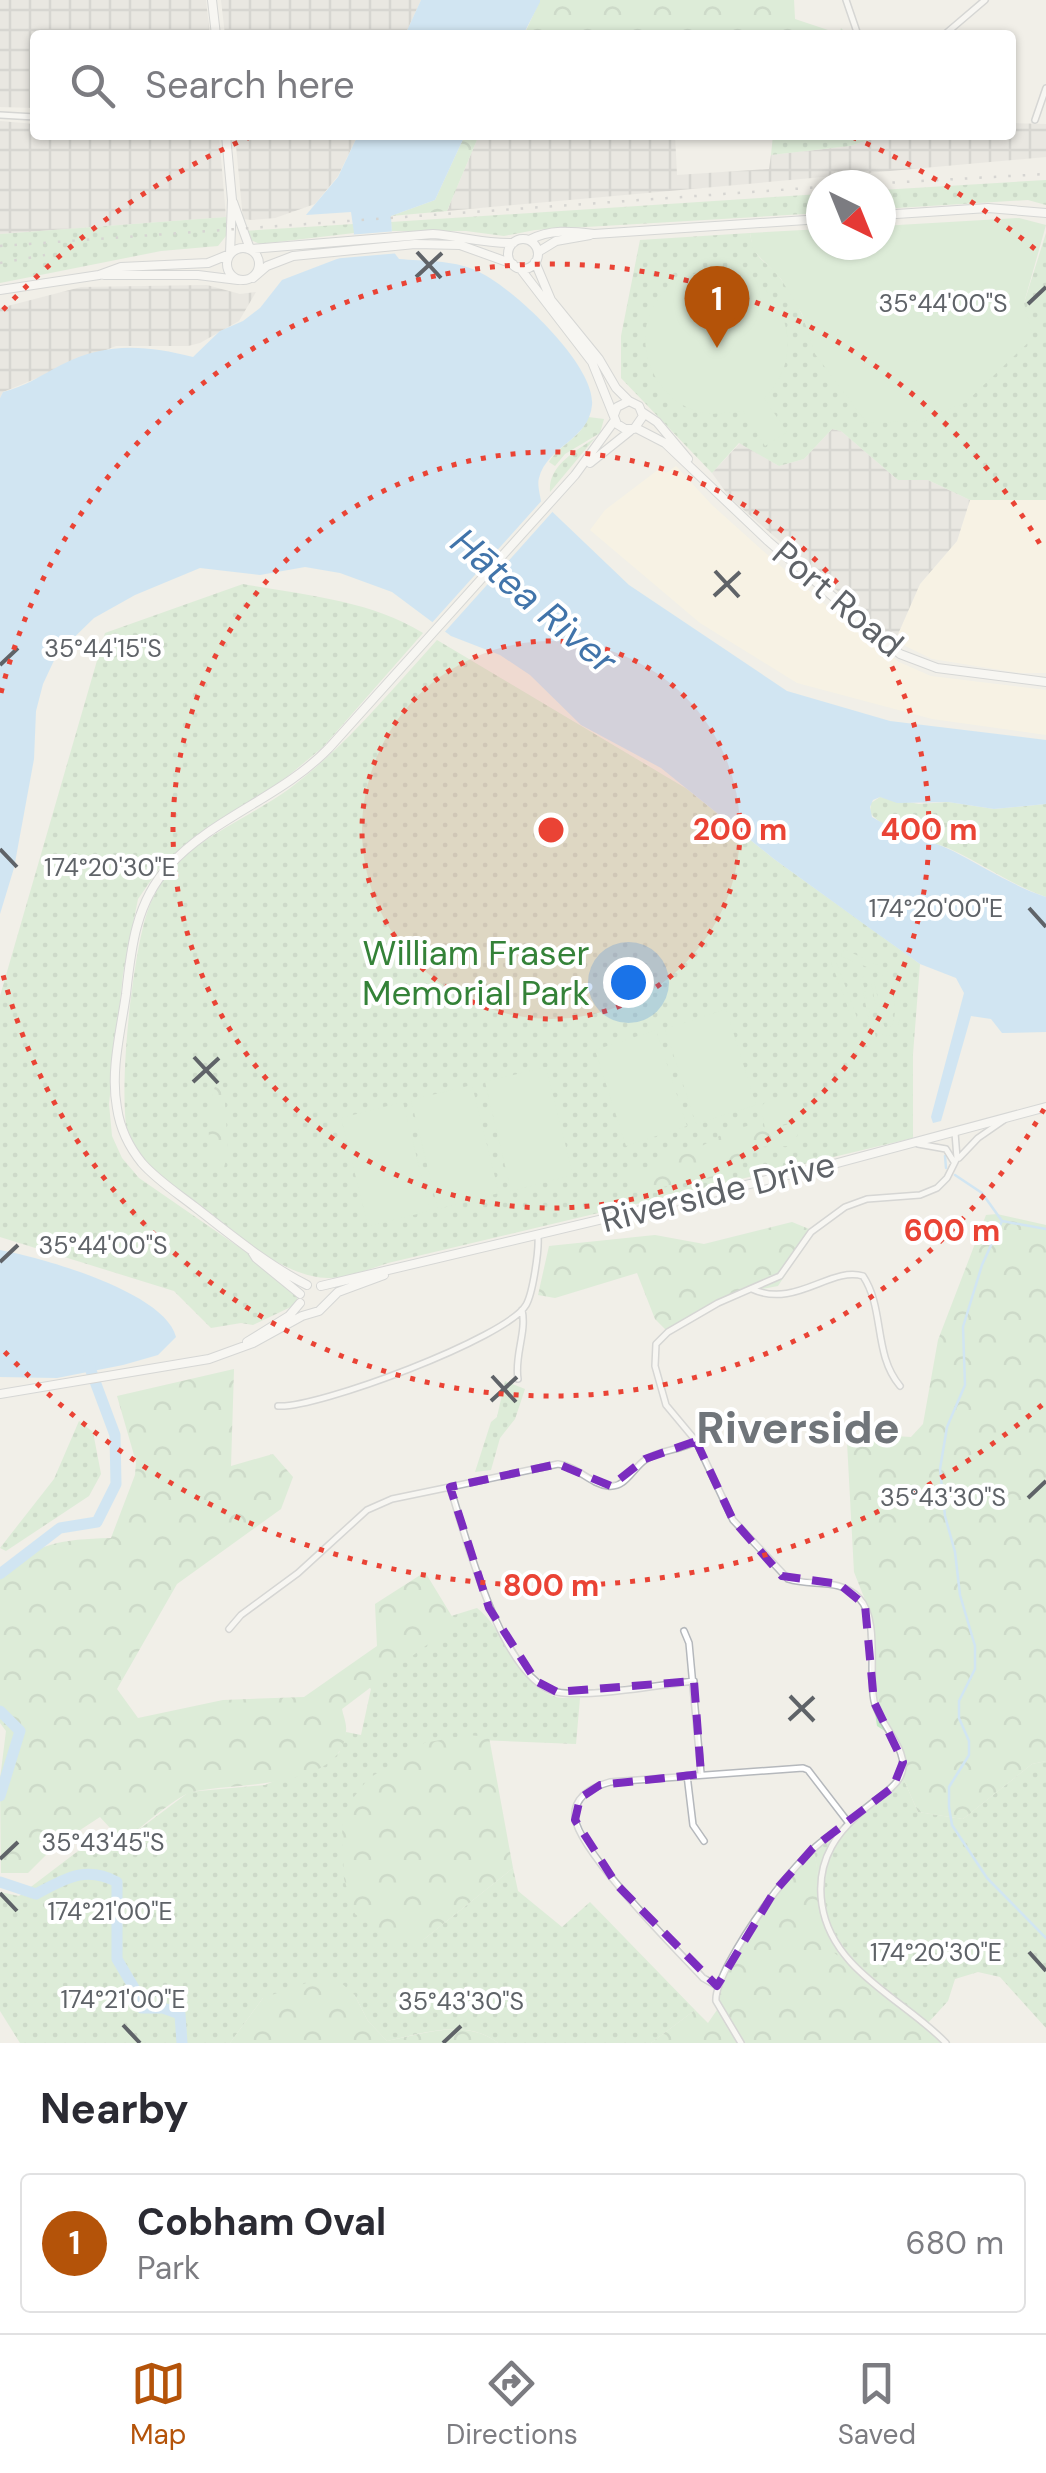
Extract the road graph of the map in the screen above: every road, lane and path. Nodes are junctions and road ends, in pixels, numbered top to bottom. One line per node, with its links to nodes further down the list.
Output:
1 (212, 0): 4 (main road)
2 (846, 0): 5 (street)
3 (985, 0): 6 (street)
4 (215, 30)
5 (856, 30)
6 (950, 30)
7 (1046, 88): 10 (street)
8 (0, 115): 9 (street)
9 (30, 117)
10 (1035, 120)
11 (226, 140): 12 (main road)
12 (232, 200): 21 (main road); 22 (main road)
13 (896, 213): 14 (main road)
14 (1044, 215)
15 (806, 220): 16 (main road)
16 (594, 234): 18 (main road); 23 (main road)
17 (415, 239): 19 (main road); 20 (main road); 24 (main road)
18 (530, 240): 19 (main road); 23 (main road)
19 (513, 243): 24 (main road)
20 (330, 246): 21 (main road); 26 (main road)
21 (250, 249): 22 (main road); 26 (main road)
22 (230, 254): 25 (main road); 27 (main road)
23 (536, 257): 24 (main road); 29 (main road)
24 (516, 266): 31 (main road)
25 (99, 275): 27 (main road); 28 (main road)
26 (252, 278): 27 (main road)
27 (238, 280)
28 (0, 290)
29 (629, 402): 30 (main road); 31 (main road)
30 (642, 412): 32 (main road); 34 (main road, Port Road)
31 (615, 418): 32 (main road); 33 (main road)
32 (634, 429): 33 (main road); 34 (main road, Port Road)
33 (575, 476): 42 (main road)
34 (709, 484): 35 (main road, Port Road)
35 (1046, 682)
36 (1046, 1107): 37 (main road, Riverside Drive)
37 (1006, 1118): 38 (main road, Riverside Drive); 40 (street)
38 (955, 1133): 39 (main road, Riverside Drive); 40 (street)
39 (916, 1144): 40 (street); 41 (main road, Riverside Drive)
40 (954, 1165): 46 (street)
41 (538, 1237): 43 (main road, Riverside Drive); 49 (street)
42 (251, 1250): 44 (main road); 47 (main road)
43 (388, 1272): 45 (main road, Riverside Drive); 48 (main road, Riverside Drive)
44 (307, 1286): 45 (main road); 47 (main road)
45 (321, 1286): 48 (main road)
46 (752, 1289): 53 (street); 56 (street)
47 (300, 1298): 50 (main road); 51 (main road)
48 (328, 1300): 50 (main road)
49 (522, 1310): 52 (street); 55 (street)
50 (311, 1312): 51 (main road)
51 (244, 1345): 54 (main road)
52 (518, 1379)
53 (900, 1386)
54 (0, 1394)
55 (278, 1406)
56 (696, 1441): 57 (street); 63 (street)
57 (450, 1487): 58 (street); 60 (street)
58 (229, 1629)
59 (684, 1630): 60 (street)
60 (694, 1681): 61 (street)
61 (701, 1774): 62 (street); 63 (street)
62 (687, 1775): 65 (street); 68 (street)
63 (848, 1822): 64 (street)
64 (838, 1832): 66 (street); 67 (street)
65 (704, 1841)
66 (813, 1848): 67 (street); 68 (street)
67 (825, 1860): 70 (street)
68 (717, 1986): 69 (street)
69 (740, 2043)
70 (946, 2043)

